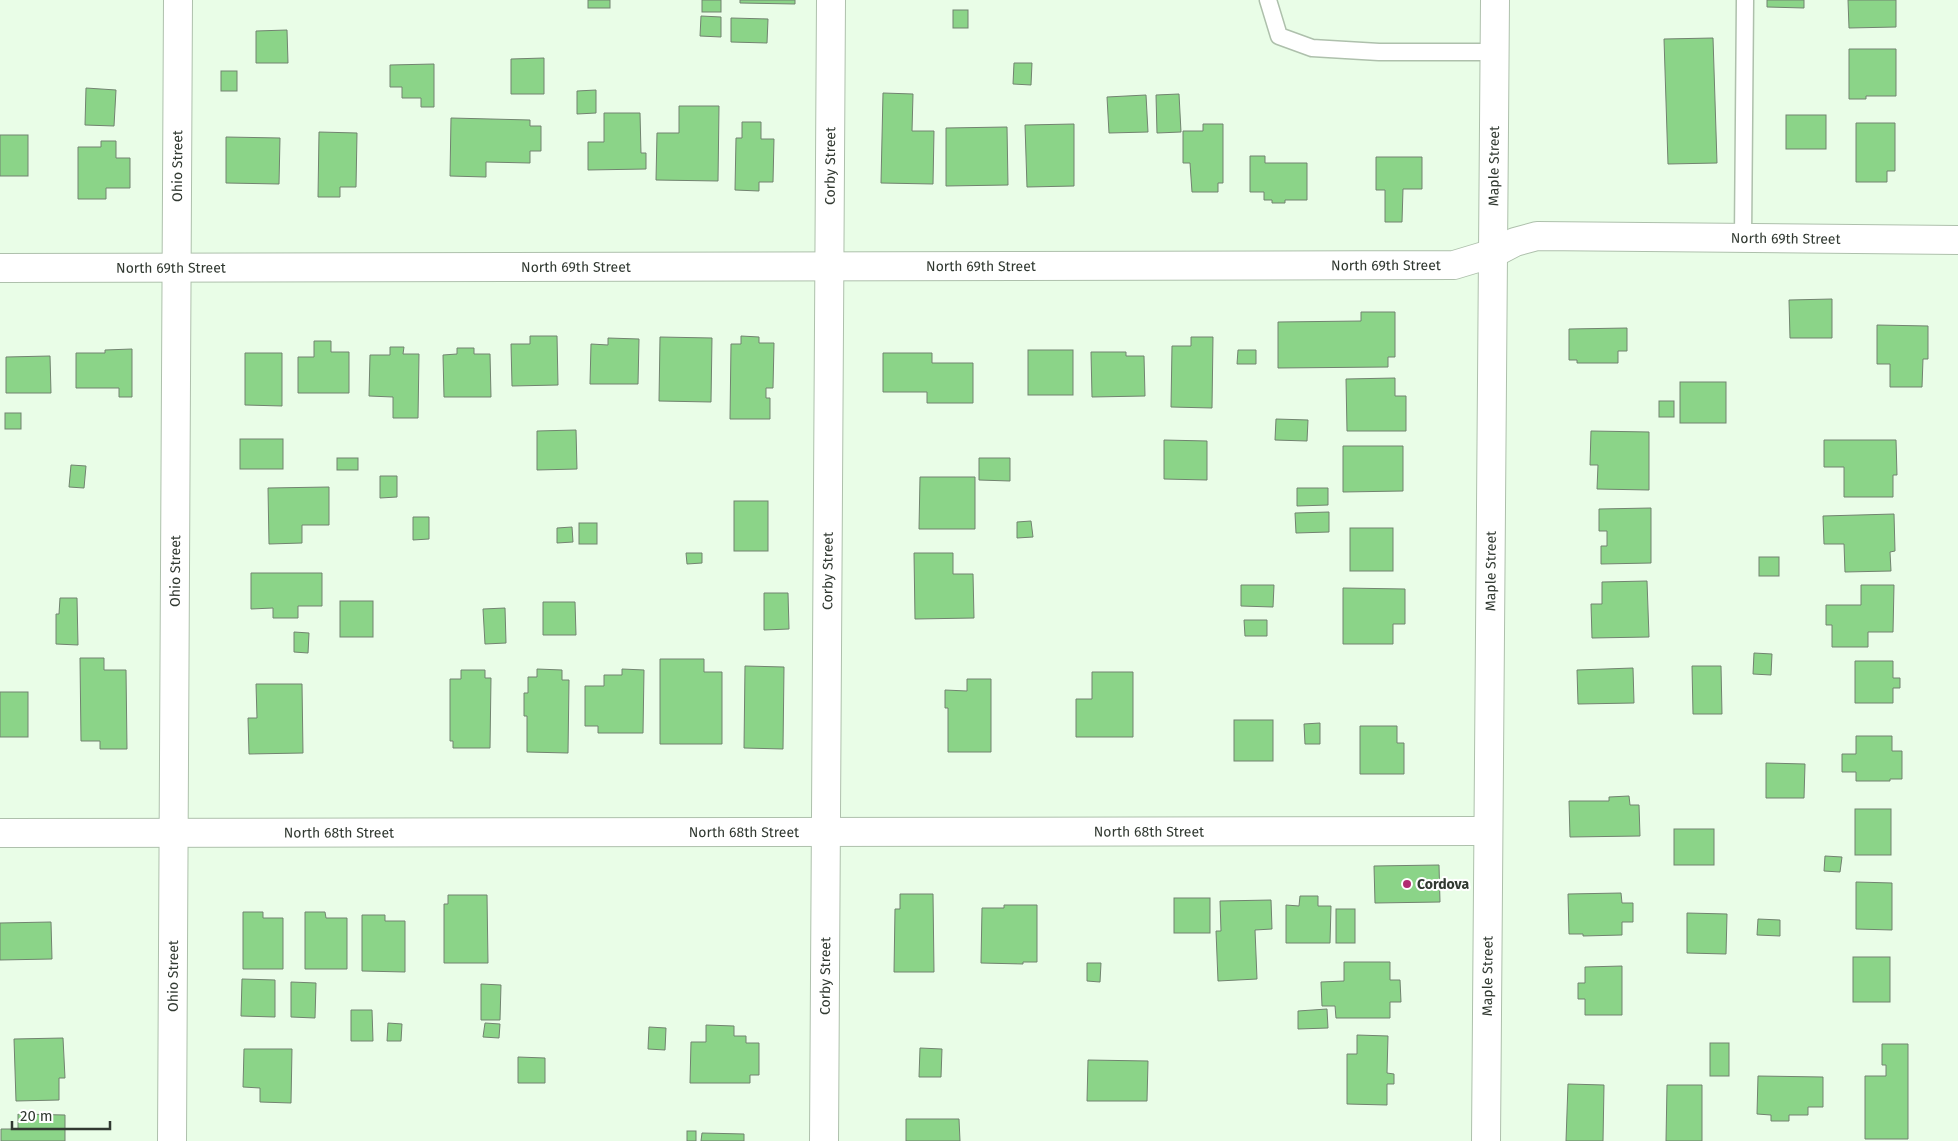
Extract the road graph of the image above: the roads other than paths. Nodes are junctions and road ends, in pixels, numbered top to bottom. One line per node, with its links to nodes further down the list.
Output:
1 (178, 0): 12 (street, Ohio Street)
2 (831, 0): 10 (street, Corby Street)
3 (1268, 0): 6 (lane)
4 (1495, 0): 6 (street, Maple Street)
5 (1745, 0): 7 (lane)
6 (1495, 52): 9 (street, Maple Street)
7 (1743, 238): 8 (street, North 69th Street); 9 (street, North 69th Street)
8 (1958, 240)
9 (1494, 253): 10 (street, North 69th Street); 13 (street, Maple Street)
10 (829, 266): 12 (street, North 69th Street); 15 (street, Corby Street)
11 (0, 268): 12 (street, North 69th Street)
12 (177, 268): 14 (street, Ohio Street)
13 (1488, 831): 15 (street, North 68th Street); 19 (street, Maple Street)
14 (175, 832): 15 (street, North 68th Street); 16 (street, North 68th Street); 17 (street, Ohio Street)
15 (827, 832): 18 (street, Corby Street)
16 (0, 833)
17 (172, 1141)
18 (824, 1141)
19 (1486, 1141)

